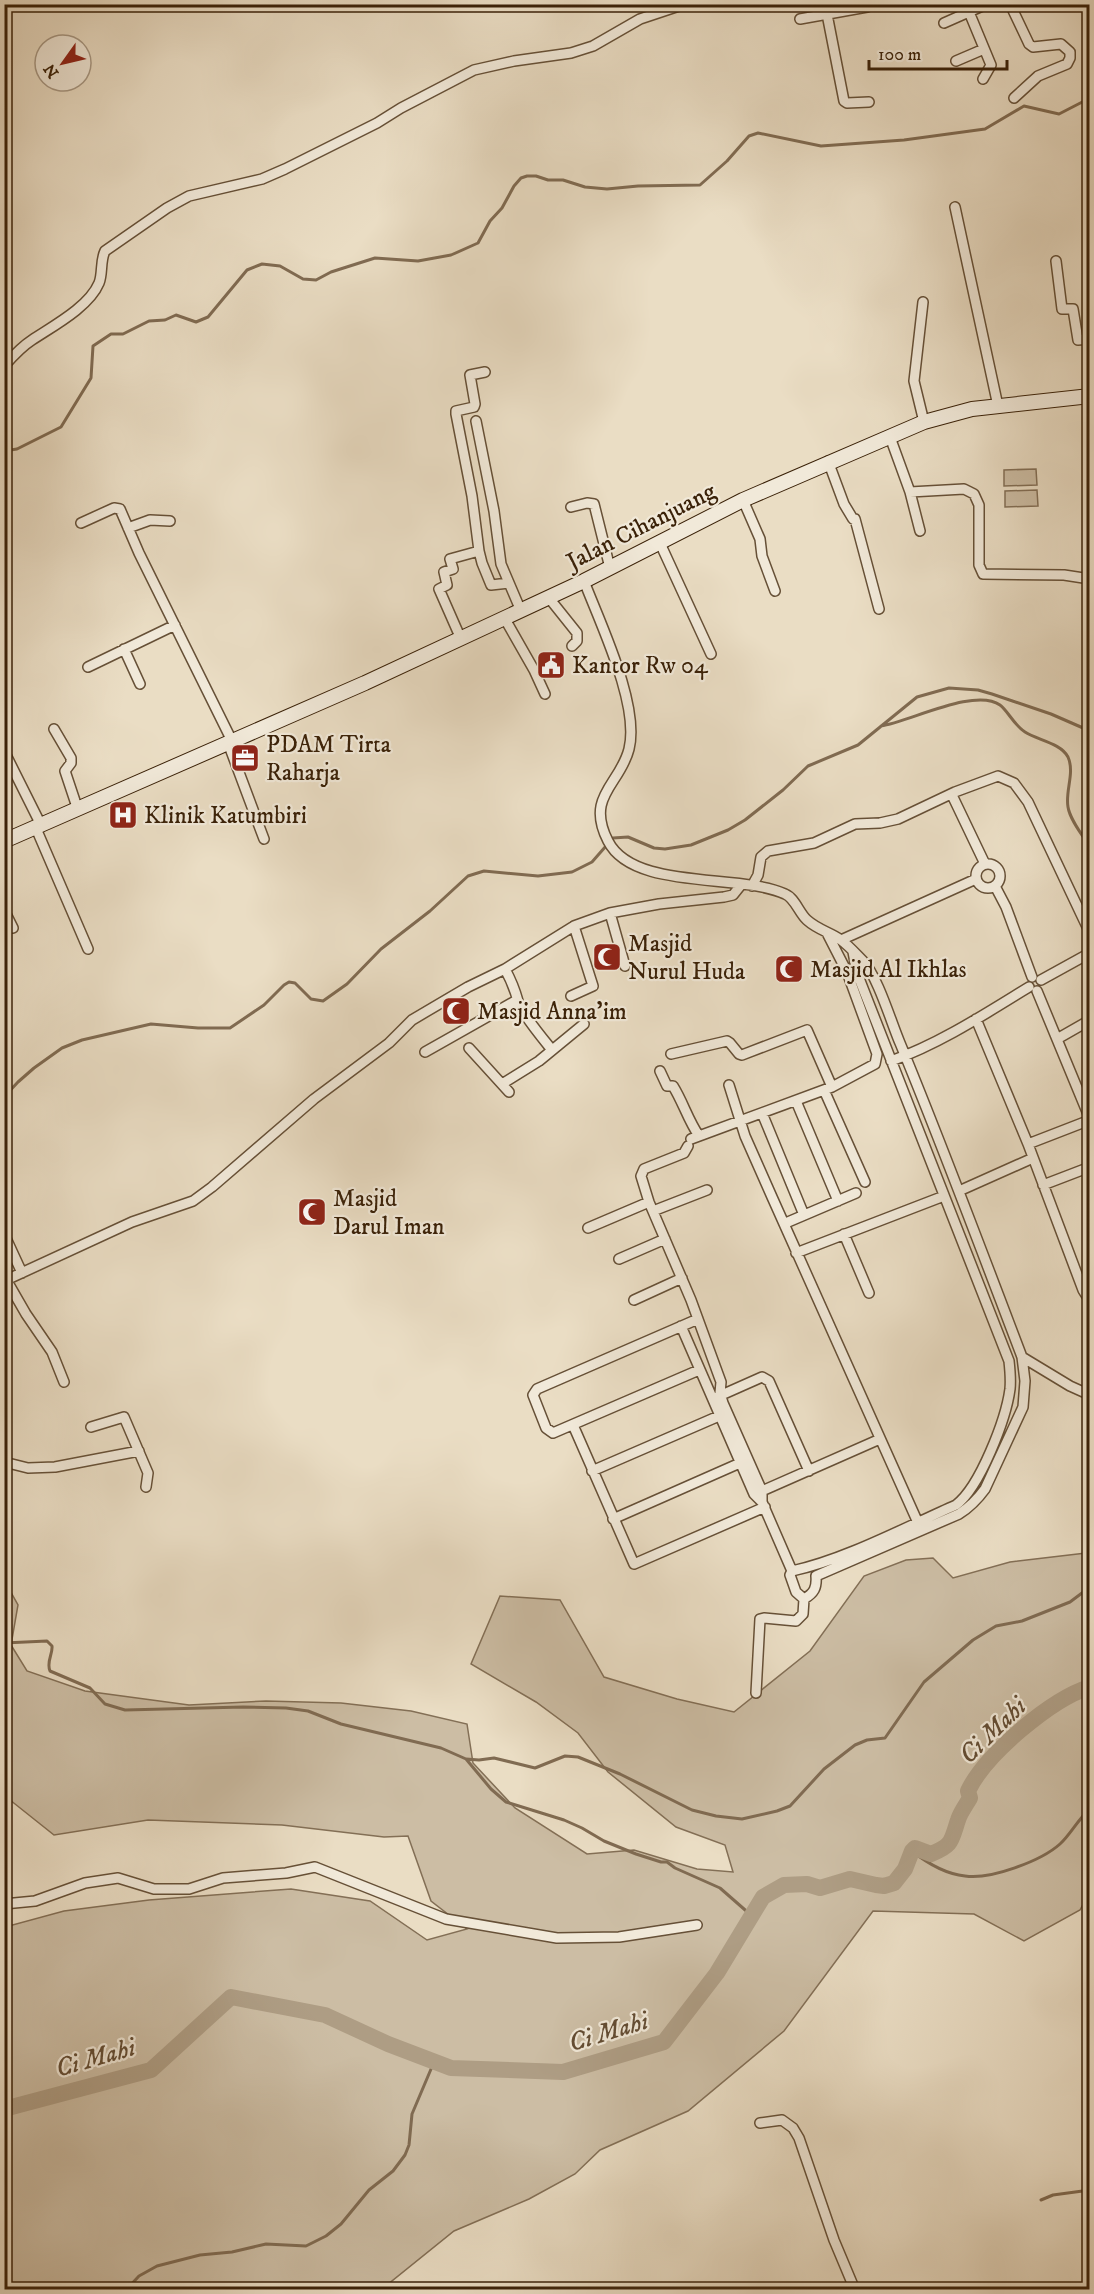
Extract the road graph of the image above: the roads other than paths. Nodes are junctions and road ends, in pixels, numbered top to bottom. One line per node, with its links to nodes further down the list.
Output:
1 (685, 4): 18 (street)
2 (987, 4): 6 (street)
3 (1010, 4): 12 (street)
4 (867, 7): 5 (street)
5 (826, 9): 7 (street); 13 (street)
6 (969, 12): 8 (street); 9 (street)
7 (800, 19)
8 (944, 23)
9 (984, 49): 10 (street); 11 (street)
10 (956, 61)
11 (983, 79)
12 (1014, 98)
13 (869, 102)
14 (955, 207): 21 (street)
15 (1056, 261): 17 (street)
16 (923, 302): 23 (street)
17 (1089, 339)
18 (4, 366)
19 (485, 372): 34 (street)
20 (1089, 396): 21 (main road, Jalan Cihanjuang)
21 (998, 406): 23 (main road, Jalan Cihanjuang)
22 (476, 421): 38 (street)
23 (924, 422): 24 (main road, Jalan Cihanjuang)
24 (890, 437): 25 (main road, Jalan Cihanjuang); 26 (street)
25 (828, 461): 27 (main road, Jalan Cihanjuang); 41 (street)
26 (910, 492): 32 (street); 36 (street)
27 (743, 500): 33 (main road, Jalan Cihanjuang); 39 (street)
28 (571, 507): 35 (street)
29 (170, 521): 31 (street)
30 (81, 523): 31 (street)
31 (128, 528): 44 (street)
32 (920, 531)
33 (659, 542): 35 (main road, Jalan Cihanjuang); 48 (street)
34 (479, 550): 38 (street); 45 (street)
35 (610, 568): 37 (main road, Jalan Cihanjuang)
36 (1089, 579)
37 (584, 581): 40 (main road, Jalan Cihanjuang); 62 (street)
38 (509, 584): 42 (street)
39 (775, 591)
40 (549, 598): 42 (main road, Jalan Cihanjuang); 46 (street)
41 (879, 609)
42 (520, 611): 43 (main road, Jalan Cihanjuang)
43 (504, 618): 45 (main road, Jalan Cihanjuang); 51 (street)
44 (175, 625): 47 (street); 53 (street)
45 (461, 639): 53 (main road, Jalan Cihanjuang)
46 (572, 646)
47 (124, 649): 49 (street); 50 (street)
48 (711, 654)
49 (88, 667)
50 (140, 684)
51 (545, 694)
52 (54, 729): 56 (street)
53 (230, 742): 56 (main road, Jalan Cihanjuang); 58 (street)
54 (4, 751): 57 (street)
55 (952, 795): 60 (street); 63 (street); 70 (street)
56 (77, 807): 57 (main road, Jalan Cihanjuang)
57 (38, 825): 59 (main road, Jalan Cihanjuang); 72 (street)
58 (264, 839)
59 (4, 840)
60 (985, 864): 61 (street); 64 (street)
61 (976, 879): 64 (street); 71 (street)
62 (741, 885): 63 (street); 66 (street)
63 (752, 886): 69 (street)
64 (995, 886): 77 (street)
65 (4, 910): 68 (street)
66 (610, 912): 67 (street); 75 (street)
67 (574, 926): 76 (street); 78 (street)
68 (12, 928)
69 (826, 933): 71 (street); 93 (street)
70 (1089, 933)
71 (841, 940): 73 (street)
72 (88, 949)
73 (853, 952): 88 (street); 89 (street)
74 (1089, 953): 77 (street)
75 (625, 966)
76 (505, 969): 79 (street); 119 (street)
77 (1035, 984): 80 (street); 83 (street)
78 (571, 996)
79 (517, 1000): 85 (street); 86 (street)
80 (976, 1019): 88 (street); 100 (street)
81 (584, 1024): 85 (street)
82 (1089, 1027): 83 (street)
83 (1057, 1039): 97 (street)
84 (469, 1048): 91 (street)
85 (552, 1050): 91 (street)
86 (425, 1052)
87 (671, 1054): 93 (street)
88 (906, 1056): 89 (street); 106 (street)
89 (891, 1061): 108 (street)
90 (660, 1071): 99 (street)
91 (502, 1084): 94 (street)
92 (729, 1085): 98 (street)
93 (828, 1089): 95 (street); 103 (street)
94 (509, 1092)
95 (796, 1101): 96 (street); 109 (street)
96 (762, 1113): 98 (street); 111 (street)
97 (1089, 1119): 100 (street)
98 (742, 1121): 99 (street); 117 (street)
99 (692, 1140): 110 (street)
100 (1028, 1144): 101 (street)
101 (1033, 1158): 104 (street); 106 (street)
102 (1089, 1167): 104 (street)
103 (865, 1182)
104 (1043, 1185): 124 (street)
105 (707, 1190): 110 (street)
106 (959, 1192): 108 (street); 127 (street)
107 (856, 1193): 109 (street)
108 (944, 1196): 115 (street); 143 (street)
109 (838, 1201): 111 (street)
110 (651, 1207): 113 (street); 116 (street)
111 (804, 1215): 112 (street)
112 (788, 1222)
113 (588, 1228)
114 (4, 1234): 119 (street)
115 (844, 1234): 117 (street); 122 (street)
116 (665, 1239): 118 (street); 120 (street)
117 (796, 1253): 135 (street)
118 (619, 1259)
119 (22, 1273): 121 (street)
120 (682, 1278): 123 (street); 125 (street)
121 (6, 1281): 129 (street)
122 (869, 1293)
123 (634, 1300)
124 (1089, 1301)
125 (698, 1319): 126 (street); 131 (street)
126 (681, 1326): 128 (street); 133 (street)
127 (1022, 1357): 130 (street); 144 (street)
128 (699, 1370): 131 (street); 133 (street)
129 (64, 1382)
130 (1089, 1395)
131 (716, 1397): 132 (street); 140 (street); 142 (street)
132 (719, 1416): 138 (street); 139 (street)
133 (573, 1425): 139 (street)
134 (91, 1427): 136 (street)
135 (880, 1439): 140 (street); 147 (street)
136 (140, 1451): 137 (street); 141 (street)
137 (4, 1462)
138 (740, 1463): 145 (street); 146 (street)
139 (592, 1471): 146 (street)
140 (809, 1471): 142 (street)
141 (146, 1487)
142 (762, 1491): 145 (street)
143 (970, 1492): 144 (street); 147 (street)
144 (978, 1499): 147 (street)
145 (764, 1505): 146 (street); 148 (street)
146 (613, 1519)
147 (920, 1526): 149 (street)
148 (792, 1570): 149 (street); 150 (street)
149 (814, 1571): 150 (street)
150 (804, 1599): 151 (street)
151 (756, 1693)
152 (4, 1904): 153 (street)
153 (697, 1925)
154 (760, 2123): 155 (street)
155 (855, 2289)

